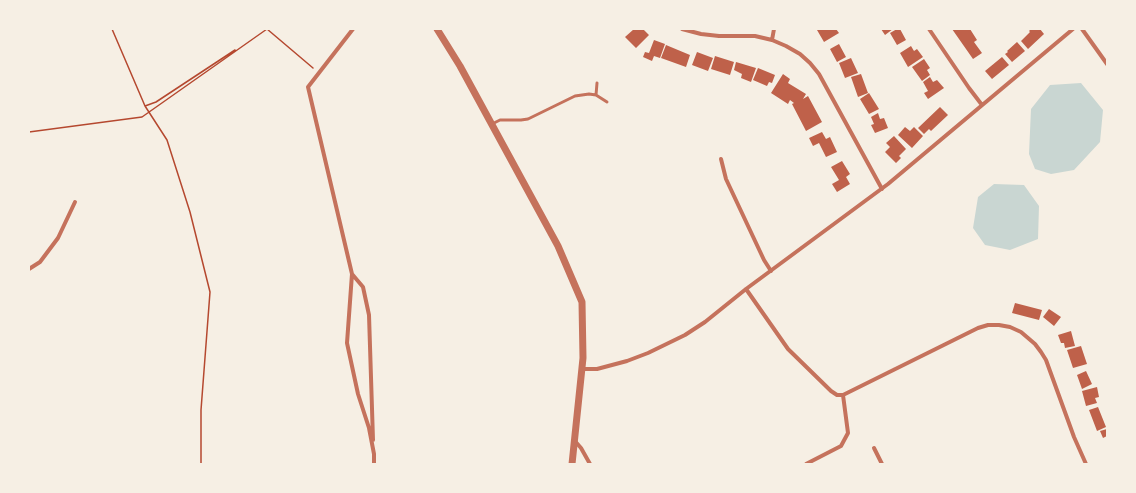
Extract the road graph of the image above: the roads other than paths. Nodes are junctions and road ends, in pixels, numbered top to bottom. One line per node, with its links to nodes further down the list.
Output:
1 (353, 29): 20 (street)
2 (437, 29): 14 (street)
3 (682, 29): 8 (street)
4 (774, 29): 8 (street)
5 (929, 29): 13 (street)
6 (1073, 29): 13 (street)
7 (1082, 29): 9 (street)
8 (772, 40): 16 (street)
9 (1107, 64)
10 (597, 83): 11 (lane)
11 (596, 95): 12 (lane); 14 (lane)
12 (607, 102)
13 (982, 105): 16 (street)
14 (492, 124): 22 (street)
15 (721, 159): 19 (street)
16 (882, 189): 19 (street)
17 (75, 202): 18 (street)
18 (29, 269)
19 (771, 271): 21 (street)
20 (352, 274): 26 (street); 26 (street)
21 (746, 289): 22 (street); 23 (street)
22 (582, 369): 24 (street)
23 (843, 395): 30 (street); 32 (street)
24 (574, 439): 28 (street); 29 (street)
25 (874, 448): 31 (street)
26 (374, 454): 27 (street)
27 (374, 464)
28 (572, 464)
29 (590, 464)
30 (806, 464)
31 (882, 464)
32 (1086, 464)

